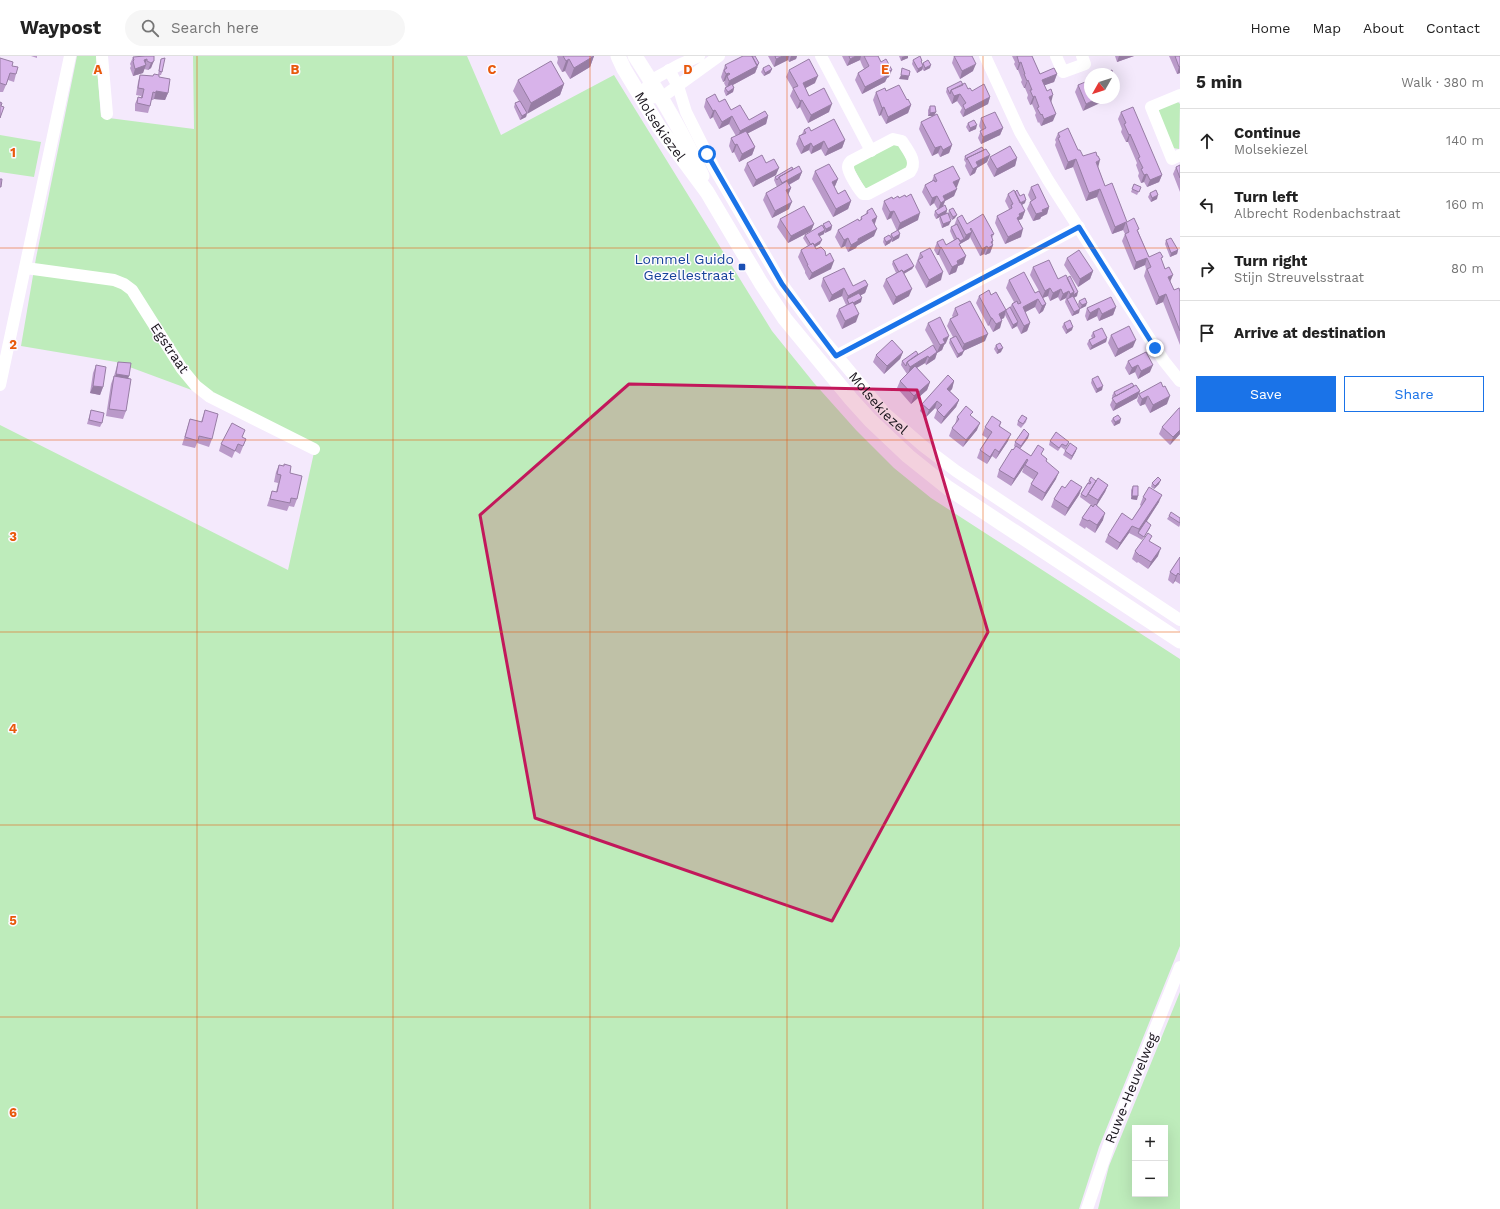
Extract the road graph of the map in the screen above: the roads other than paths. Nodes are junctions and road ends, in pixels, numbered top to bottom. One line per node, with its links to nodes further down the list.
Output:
1 (70, 56): 22 (street)
2 (102, 56): 17 (street)
3 (618, 56): 16 (main road, Molsekiezel)
4 (635, 56): 12 (main road, Molsekiezel)
5 (700, 56): 11 (street)
6 (720, 56): 13 (street)
7 (821, 56): 18 (street)
8 (985, 56): 21 (street)
9 (1056, 56): 10 (street)
10 (1082, 56)
11 (669, 70): 12 (street); 13 (street, Molsekiezel)
12 (650, 81): 15 (main road, Molsekiezel); 16 (street)
13 (678, 86): 15 (street); 23 (street, Molsekiezel)
14 (1180, 95): 19 (street)
15 (660, 97): 16 (street); 20 (main road, Molsekiezel)
16 (642, 98): 20 (main road, Molsekiezel)
17 (107, 114)
18 (871, 151): 18 (street)
19 (1180, 156)
20 (707, 192): 28 (main road, Molsekiezel)
21 (1079, 227): 23 (street); 24 (street)
22 (26, 268): 25 (street); 26 (street, Egstraat)
23 (836, 356): 27 (street, Molsekiezel)
24 (1180, 381)
25 (0, 385)
26 (314, 448)
27 (1180, 620)
28 (1180, 641)
29 (1180, 968): 30 (street, Ruwe-Heuvelweg)
30 (1086, 1209)

